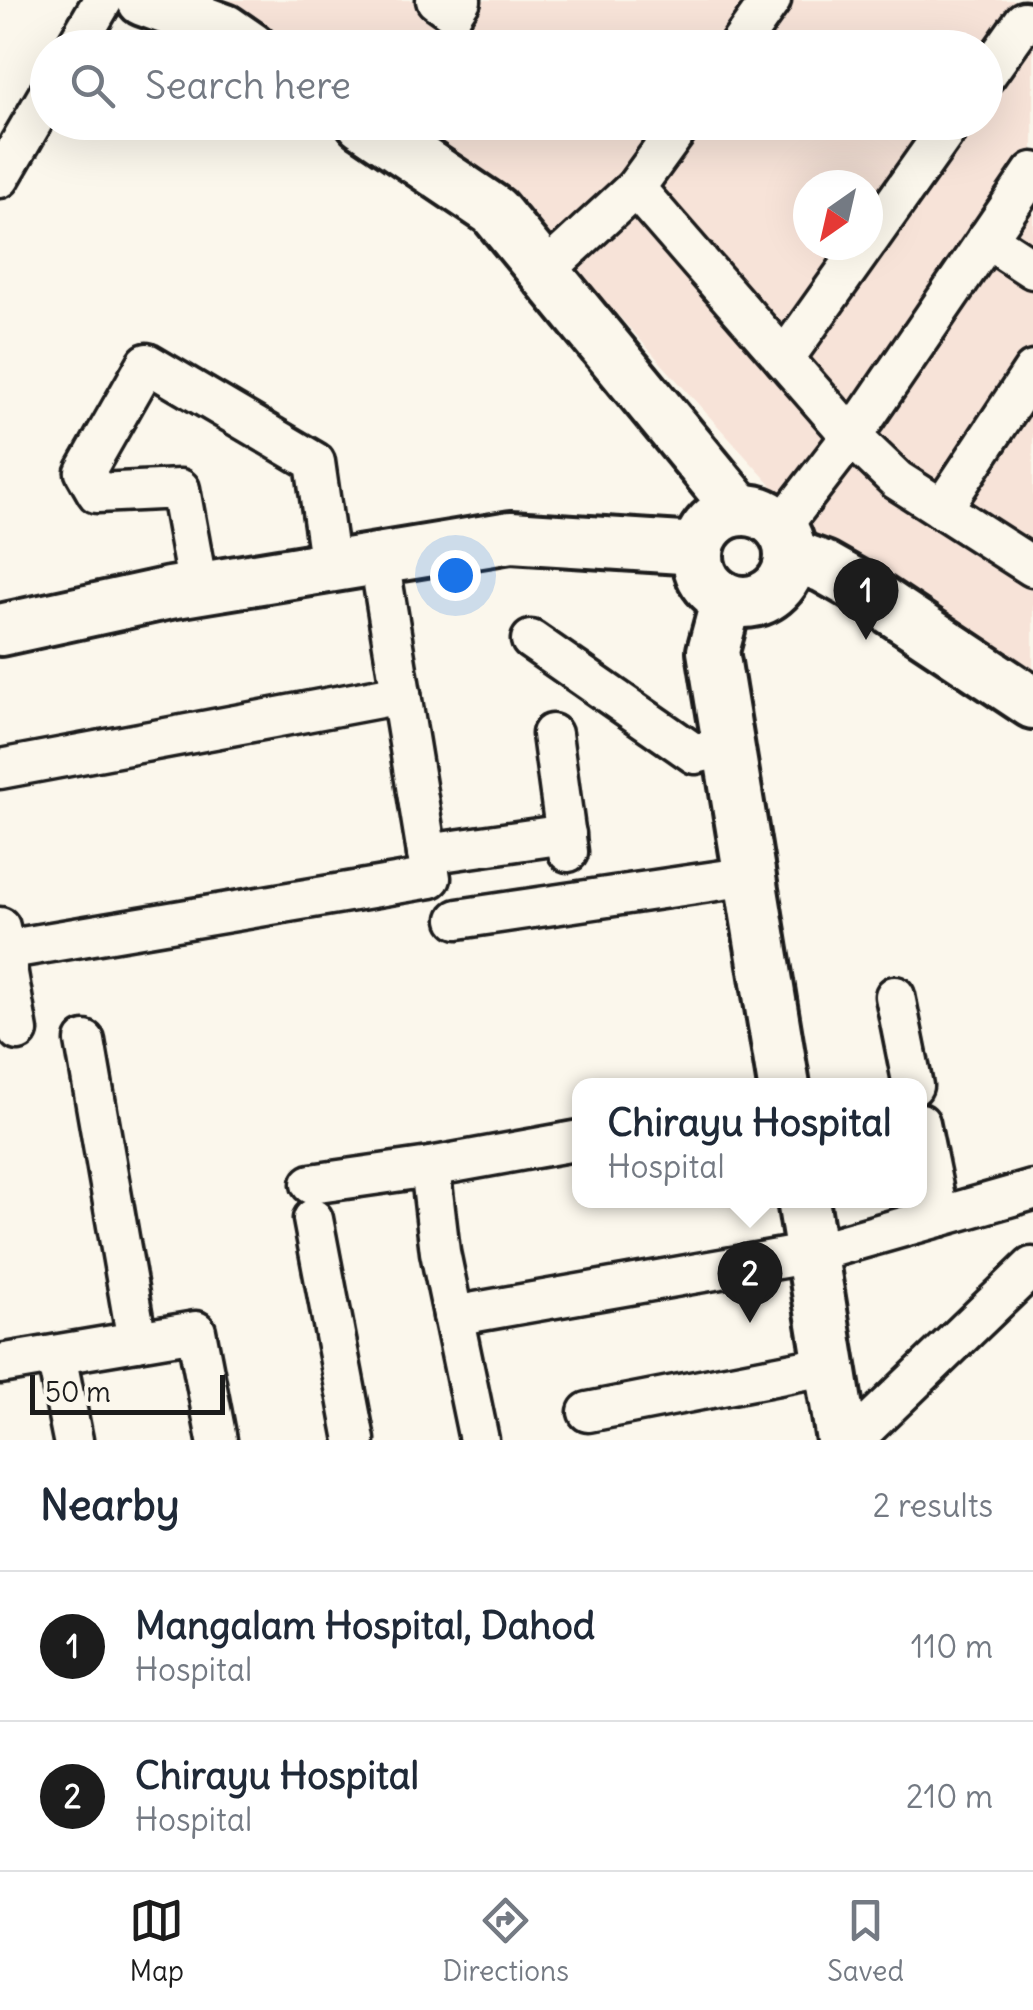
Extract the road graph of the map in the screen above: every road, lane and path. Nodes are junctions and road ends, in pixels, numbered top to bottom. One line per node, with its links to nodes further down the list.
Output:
1 (103, 0): 7 (street)
2 (143, 0): 8 (main road)
3 (436, 0): 4 (street)
4 (460, 0)
5 (771, 0): 9 (street)
6 (1019, 16): 10 (street)
7 (86, 30)
8 (225, 30)
9 (750, 30)
10 (1003, 45)
11 (30, 127): 16 (street)
12 (389, 140): 22 (main road)
13 (670, 140): 17 (street)
14 (939, 140): 18 (street)
15 (1033, 172): 19 (street)
16 (0, 178)
17 (636, 188): 22 (street); 23 (street)
18 (883, 219)
19 (988, 239): 21 (street); 25 (street)
20 (854, 260): 23 (street)
21 (1033, 269)
22 (544, 272): 27 (main road)
23 (784, 359): 25 (street)
24 (1033, 372): 26 (street)
25 (851, 436): 26 (street); 27 (street)
26 (942, 508): 31 (street)
27 (771, 531): 28 (main road); 33 (main road); 37 (main road)
28 (698, 549): 29 (main road); 33 (main road)
29 (379, 559): 30 (main road); 36 (street)
30 (330, 567): 32 (main road); 32 (street)
31 (1033, 567)
32 (198, 588): 34 (main road)
33 (727, 599): 39 (main road)
34 (0, 630)
35 (531, 640): 39 (street)
36 (401, 694): 40 (street); 41 (street)
37 (1033, 704)
38 (552, 734): 41 (street)
39 (728, 746): 42 (main road)
40 (0, 769)
41 (428, 854): 44 (street)
42 (750, 876): 43 (street); 48 (main road)
43 (458, 920)
44 (2, 938): 46 (street)
45 (895, 996): 49 (street)
46 (18, 1031)
47 (84, 1040): 59 (street)
48 (783, 1078)
49 (910, 1078)
50 (572, 1141): 52 (street)
51 (927, 1160): 55 (street)
52 (430, 1167): 58 (street); 66 (street)
53 (1033, 1190): 55 (street)
54 (804, 1208): 56 (main road)
55 (938, 1217): 56 (street)
56 (812, 1253): 58 (street); 62 (main road)
57 (1032, 1267): 69 (street)
58 (453, 1316): 67 (street)
59 (136, 1341): 60 (street); 65 (street)
60 (56, 1355): 61 (street); 64 (street)
61 (0, 1364)
62 (830, 1365): 63 (street); 68 (main road)
63 (588, 1412)
64 (74, 1440)
65 (216, 1440)
66 (355, 1440)
67 (479, 1440)
68 (842, 1440)
69 (853, 1440)

